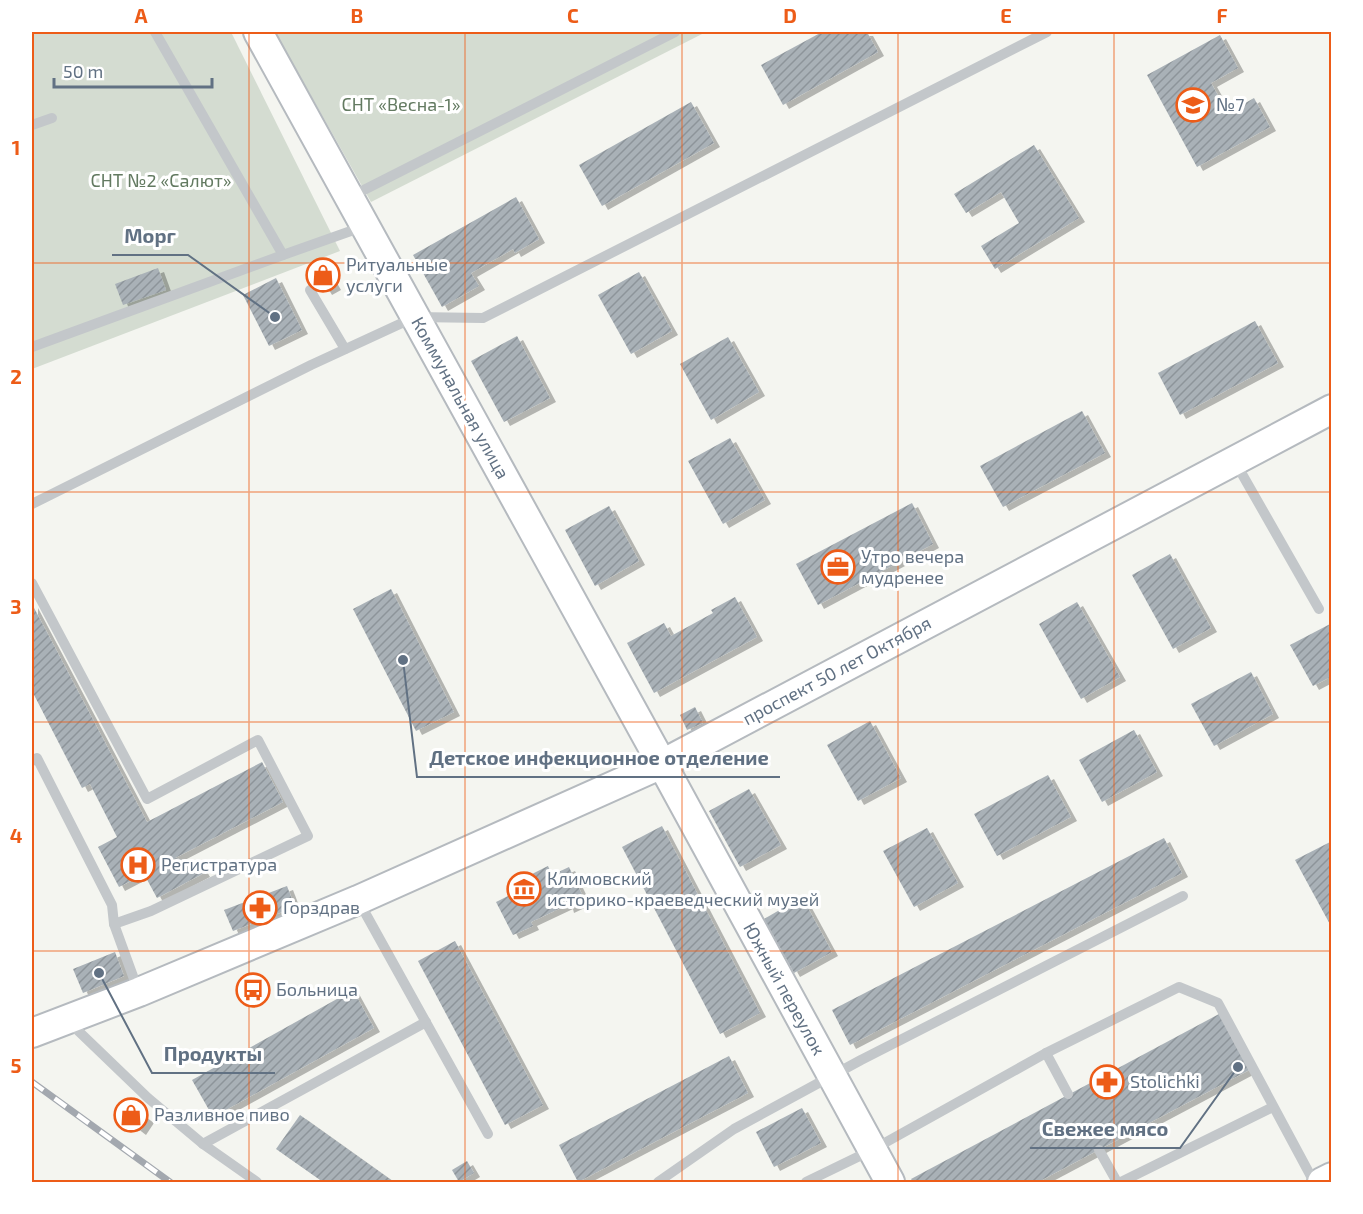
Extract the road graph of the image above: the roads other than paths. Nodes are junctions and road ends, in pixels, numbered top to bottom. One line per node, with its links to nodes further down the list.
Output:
1 (155, 32): 9 (lane)
2 (258, 32): 7 (main road, Коммунальная улица)
3 (675, 32): 7 (lane)
4 (1047, 32): 11 (lane)
5 (52, 118): 6 (lane)
6 (32, 125)
7 (350, 197): 8 (main road, Коммунальная улица)
8 (365, 225): 9 (lane); 11 (main road, Коммунальная улица)
9 (283, 255): 12 (lane)
10 (310, 290): 13 (lane)
11 (415, 317): 13 (lane); 20 (main road, Коммунальная улица)
12 (32, 347)
13 (345, 350): 16 (lane)
14 (1332, 409): 15 (main road, проспект 50 лет Октября)
15 (1234, 460): 18 (lane); 20 (main road, проспект 50 лет Октября)
16 (32, 504)
17 (32, 583): 23 (lane)
18 (1319, 609)
19 (32, 761): 23 (lane)
20 (662, 764): 22 (main road, проспект 50 лет Октября); 29 (main road, Южный переулок)
21 (1183, 896): 29 (lane)
22 (358, 900): 24 (main road, проспект 50 лет Октября); 26 (lane)
23 (114, 924): 24 (lane)
24 (139, 992): 25 (main road, проспект 50 лет Октября)
25 (67, 1020): 27 (main road, проспект 50 лет Октября); 33 (lane)
26 (426, 1022): 32 (lane); 33 (lane)
27 (32, 1033)
28 (1046, 1053): 30 (lane); 31 (lane); 34 (lane)
29 (832, 1076): 34 (main road, Южный переулок); 38 (lane)
30 (1068, 1094)
31 (1273, 1107): 41 (lane); 42 (lane)
32 (488, 1134)
33 (203, 1144): 37 (lane)
34 (872, 1150): 39 (lane); 40 (main road, Южный переулок)
35 (1099, 1150): 41 (lane)
36 (1332, 1177): 43 (main road)
37 (257, 1182)
38 (658, 1182)
39 (806, 1182)
40 (890, 1182)
41 (1119, 1182)
42 (1314, 1182)
43 (1322, 1182)

